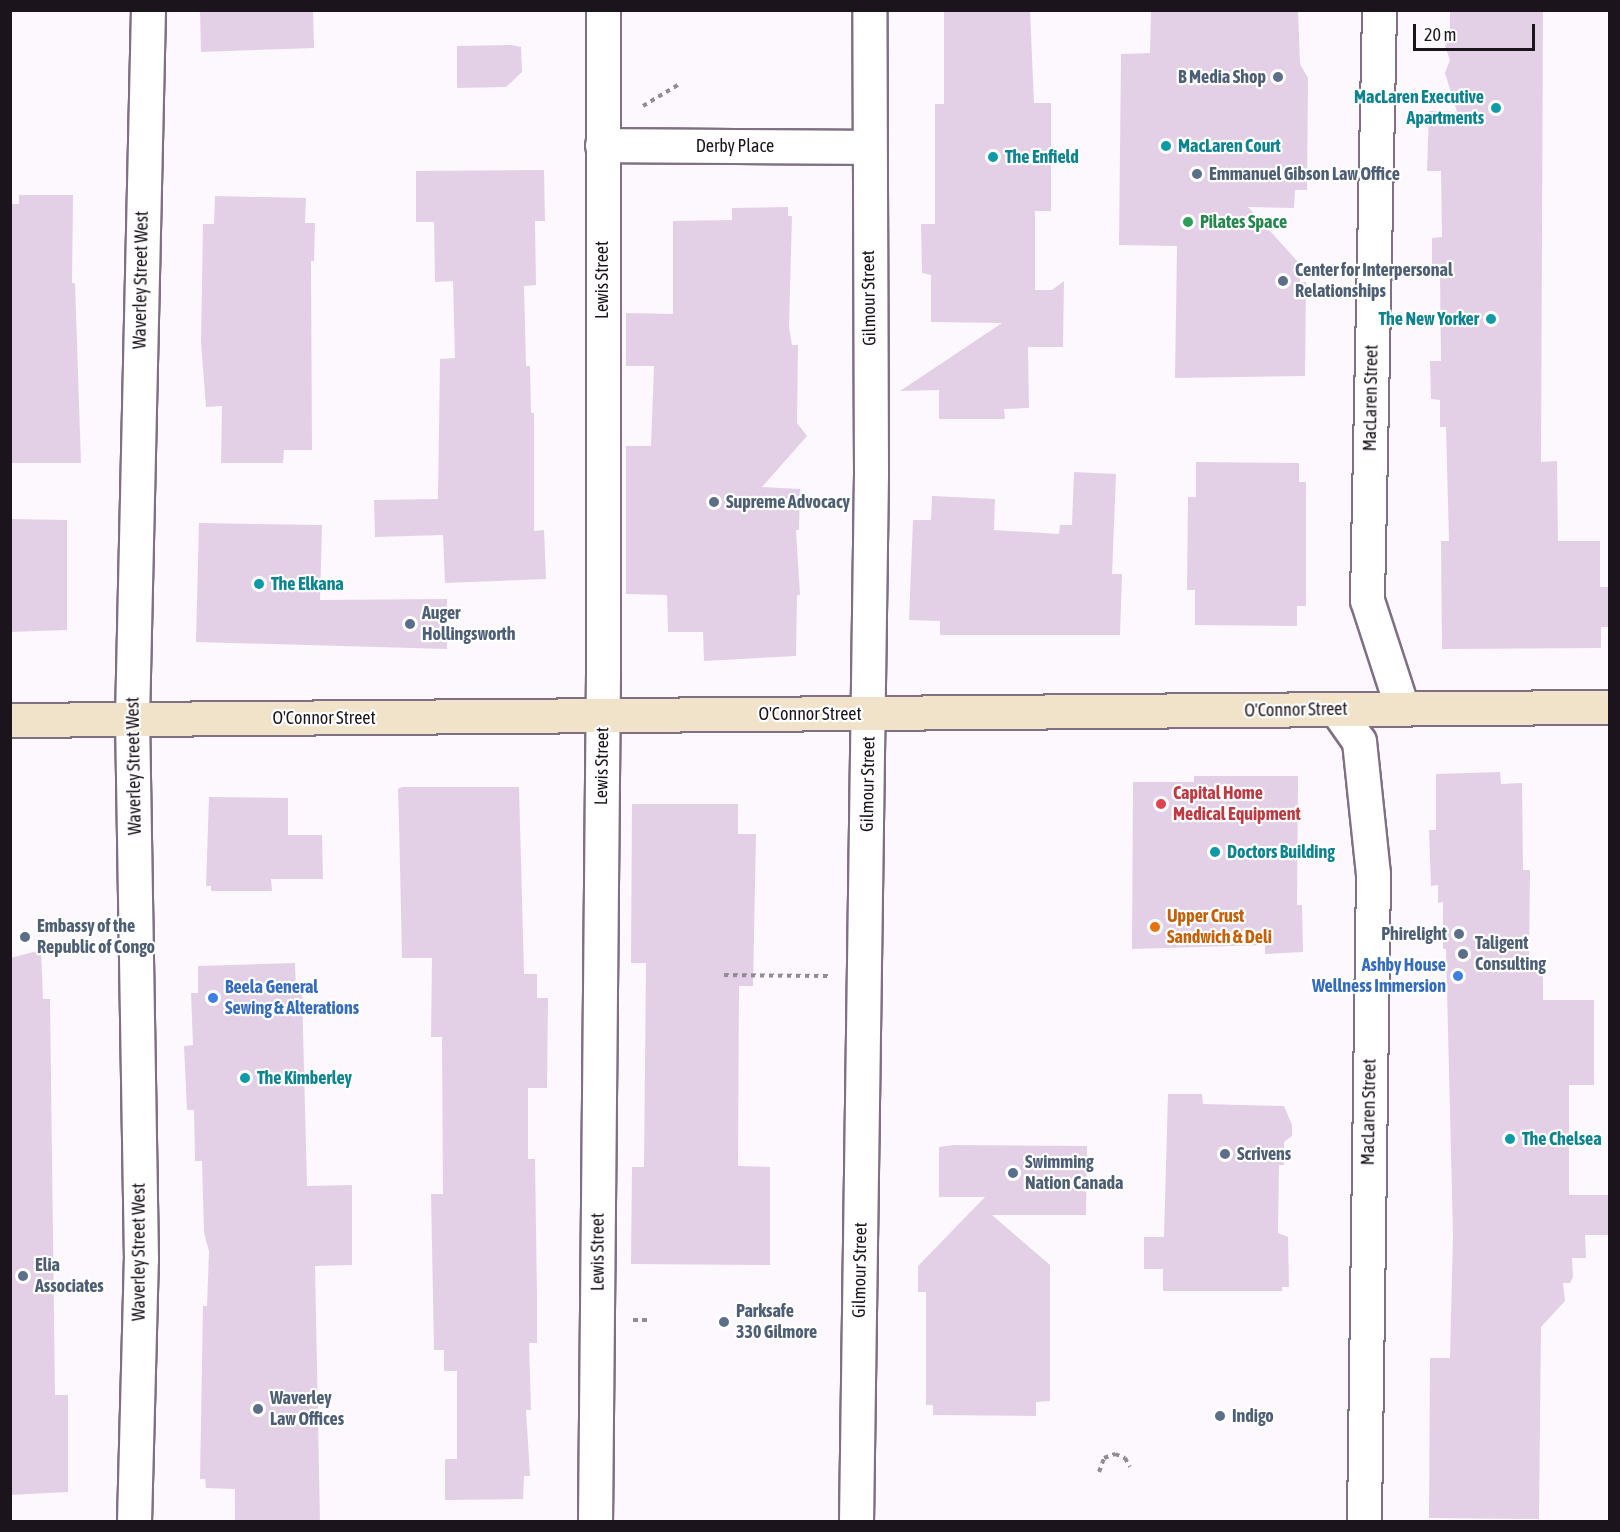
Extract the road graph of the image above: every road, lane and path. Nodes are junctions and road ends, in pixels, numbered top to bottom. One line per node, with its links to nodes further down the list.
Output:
1 (148, 10): 14 (street, Waverley Street West)
2 (603, 10): 7 (street, Lewis Street)
3 (869, 10): 8 (street, Gilmour Street)
4 (1379, 10): 10 (street, MacLaren Street)
5 (681, 83): 6 (path)
6 (638, 109)
7 (602, 145): 8 (street, Derby Place); 13 (street, Lewis Street)
8 (867, 147): 12 (street, Gilmour Street)
9 (1610, 707): 10 (main road, O'Connor Street)
10 (1402, 708): 11 (main road, O'Connor Street)
11 (1337, 710): 12 (main road, O'Connor Street); 23 (street, MacLaren Street)
12 (869, 714): 13 (main road, O'Connor Street); 17 (street, Gilmour Street)
13 (602, 716): 14 (main road, O'Connor Street); 21 (street, Lewis Street)
14 (132, 719): 15 (main road, O'Connor Street); 20 (street, Waverley Street West)
15 (10, 720)
16 (724, 975): 17 (path)
17 (865, 978): 22 (street, Gilmour Street)
18 (1130, 1467): 19 (path)
19 (1099, 1472)
20 (134, 1521)
21 (595, 1521)
22 (856, 1521)
23 (1364, 1521)

